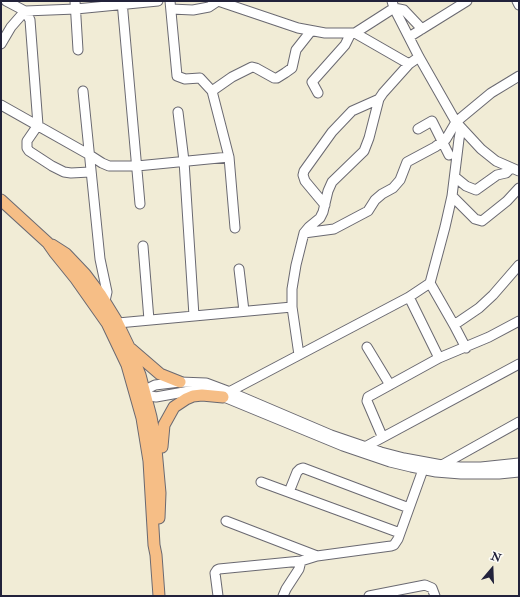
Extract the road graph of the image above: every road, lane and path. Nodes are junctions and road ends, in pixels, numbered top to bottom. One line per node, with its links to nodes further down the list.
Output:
1 (6, 1): 12 (street)
2 (158, 1): 7 (street)
3 (218, 1): 9 (street); 14 (street)
4 (467, 1): 13 (street)
5 (517, 1): 11 (street)
6 (1, 3): 12 (street)
7 (122, 3): 8 (street); 36 (street)
8 (75, 5): 12 (street); 18 (street)
9 (170, 5): 23 (street)
10 (393, 5): 13 (street); 15 (street); 16 (street)
11 (519, 5)
12 (25, 14): 17 (street); 28 (street)
13 (422, 29): 16 (street)
14 (311, 31): 15 (street); 23 (street)
15 (353, 33): 20 (street); 24 (street)
16 (409, 38): 19 (street)
17 (1, 44)
18 (78, 50)
19 (419, 57): 20 (street); 29 (street)
20 (409, 64): 25 (street)
21 (519, 76): 29 (street)
22 (83, 91): 32 (street)
23 (212, 91): 34 (street)
24 (318, 93)
25 (379, 100): 44 (street); 44 (street)
26 (1, 105): 28 (street)
27 (178, 112): 35 (street)
28 (38, 125): 32 (street); 38 (street)
29 (458, 125): 31 (street); 37 (street); 39 (street)
30 (418, 129): 31 (street)
31 (443, 141): 33 (street); 46 (street)
32 (88, 154): 36 (street); 38 (street)
33 (449, 155)
34 (229, 157): 35 (street); 45 (street)
35 (184, 161): 36 (street); 56 (street)
36 (137, 166): 43 (street)
37 (515, 169): 39 (street)
38 (90, 172): 53 (street)
39 (455, 177): 41 (street)
40 (519, 188): 41 (street)
41 (452, 196): 51 (street)
42 (1, 200): 47 (main road)
43 (140, 204)
44 (324, 205): 46 (street)
45 (235, 228)
46 (304, 233): 54 (street)
47 (48, 243): 53 (main road); 69 (main road)
48 (143, 246): 57 (street)
49 (519, 264): 60 (street)
50 (239, 270): 55 (street)
51 (430, 283): 52 (street); 60 (street)
52 (409, 297): 64 (street); 65 (street)
53 (104, 301): 59 (main road)
54 (292, 307): 55 (street); 64 (street)
55 (244, 311): 56 (street)
56 (194, 316): 57 (street)
57 (149, 320): 59 (street)
58 (519, 321): 63 (street)
59 (118, 323): 61 (main road)
60 (454, 325): 63 (street)
61 (129, 347): 67 (main road); 70 (main road)
62 (367, 347): 68 (street)
63 (466, 348): 65 (street)
64 (299, 354): 71 (street)
65 (439, 358): 68 (street)
66 (519, 364): 74 (street)
67 (180, 382): 70 (street); 71 (street)
68 (390, 385): 74 (street)
69 (134, 387): 70 (street); 72 (main road)
70 (145, 393): 71 (street); 72 (street); 80 (main road)
71 (226, 394): 75 (street); 80 (main road)
72 (138, 405): 86 (main road)
73 (519, 422): 77 (street)
74 (382, 436): 75 (street)
75 (362, 449): 78 (street)
76 (519, 463): 77 (street)
77 (442, 465): 78 (street)
78 (425, 466): 79 (street); 83 (street)
79 (519, 472)
80 (159, 474): 86 (main road)
81 (261, 482): 82 (street)
82 (289, 492): 83 (street); 85 (street)
83 (409, 508): 85 (street)
84 (226, 521): 87 (street)
85 (400, 533): 87 (street)
86 (156, 555): 89 (main road)
87 (317, 556): 88 (street)
88 (301, 561): 90 (street); 91 (street)
89 (160, 596)
90 (218, 596)
91 (284, 596)
92 (369, 596): 93 (street)
93 (435, 596)

